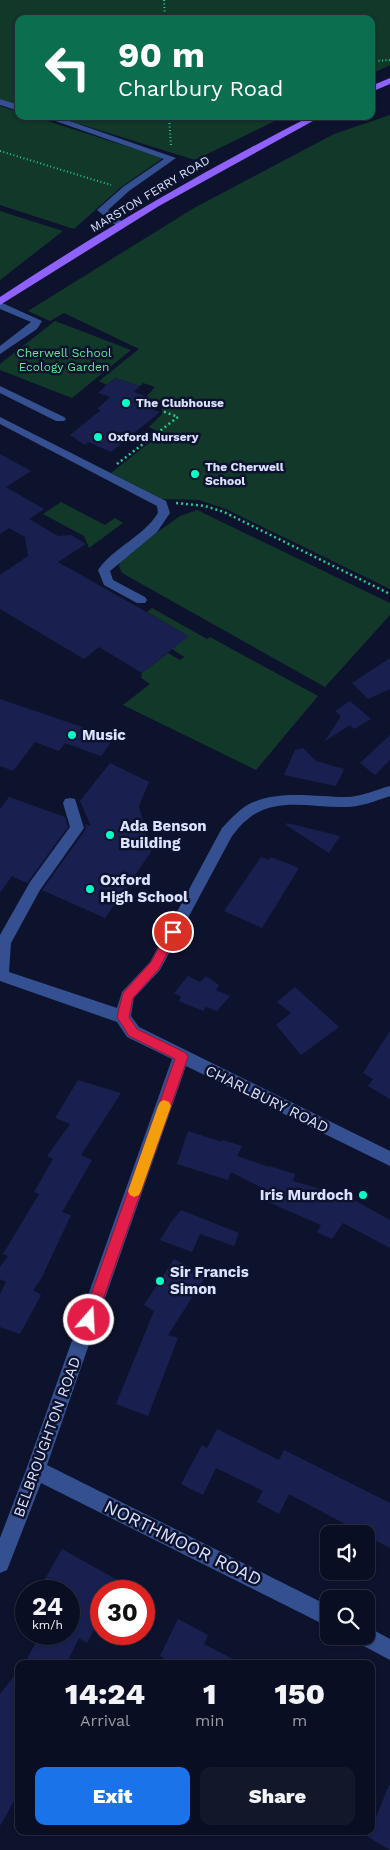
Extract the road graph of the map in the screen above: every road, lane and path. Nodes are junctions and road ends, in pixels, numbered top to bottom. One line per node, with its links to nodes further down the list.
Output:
1 (164, 0): 2 (path)
2 (165, 15)
3 (376, 60): 4 (path)
4 (390, 60)
5 (390, 81): 6 (main road)
6 (375, 87)
7 (0, 102): 8 (street)
8 (15, 107)
9 (57, 120): 13 (street)
10 (169, 120): 13 (path)
11 (310, 120): 15 (main road, MARSTON FERRY ROAD)
12 (0, 151): 14 (path)
13 (168, 156): 14 (street)
14 (126, 189): 15 (street)
15 (121, 225): 16 (main road, MARSTON FERRY ROAD)
16 (0, 303): 17 (street)
17 (0, 351)
18 (0, 389): 20 (street)
19 (162, 411): 22 (path)
20 (60, 419)
21 (0, 420): 22 (street)
22 (105, 474): 23 (street)
23 (162, 504): 24 (path); 25 (street)
24 (390, 594)
25 (141, 600)
26 (390, 791): 29 (street)
27 (70, 803): 28 (street)
28 (0, 975): 29 (street)
29 (123, 1017): 30 (street, CHARLBURY ROAD)
30 (182, 1057): 31 (street, CHARLBURY ROAD); 32 (street, BELBROUGHTON ROAD)
31 (390, 1159)
32 (36, 1470): 33 (street, BELBROUGHTON ROAD); 34 (street, NORTHMOOR ROAD)
33 (0, 1562)
34 (320, 1612)
35 (375, 1642): 36 (street)
36 (390, 1650)

